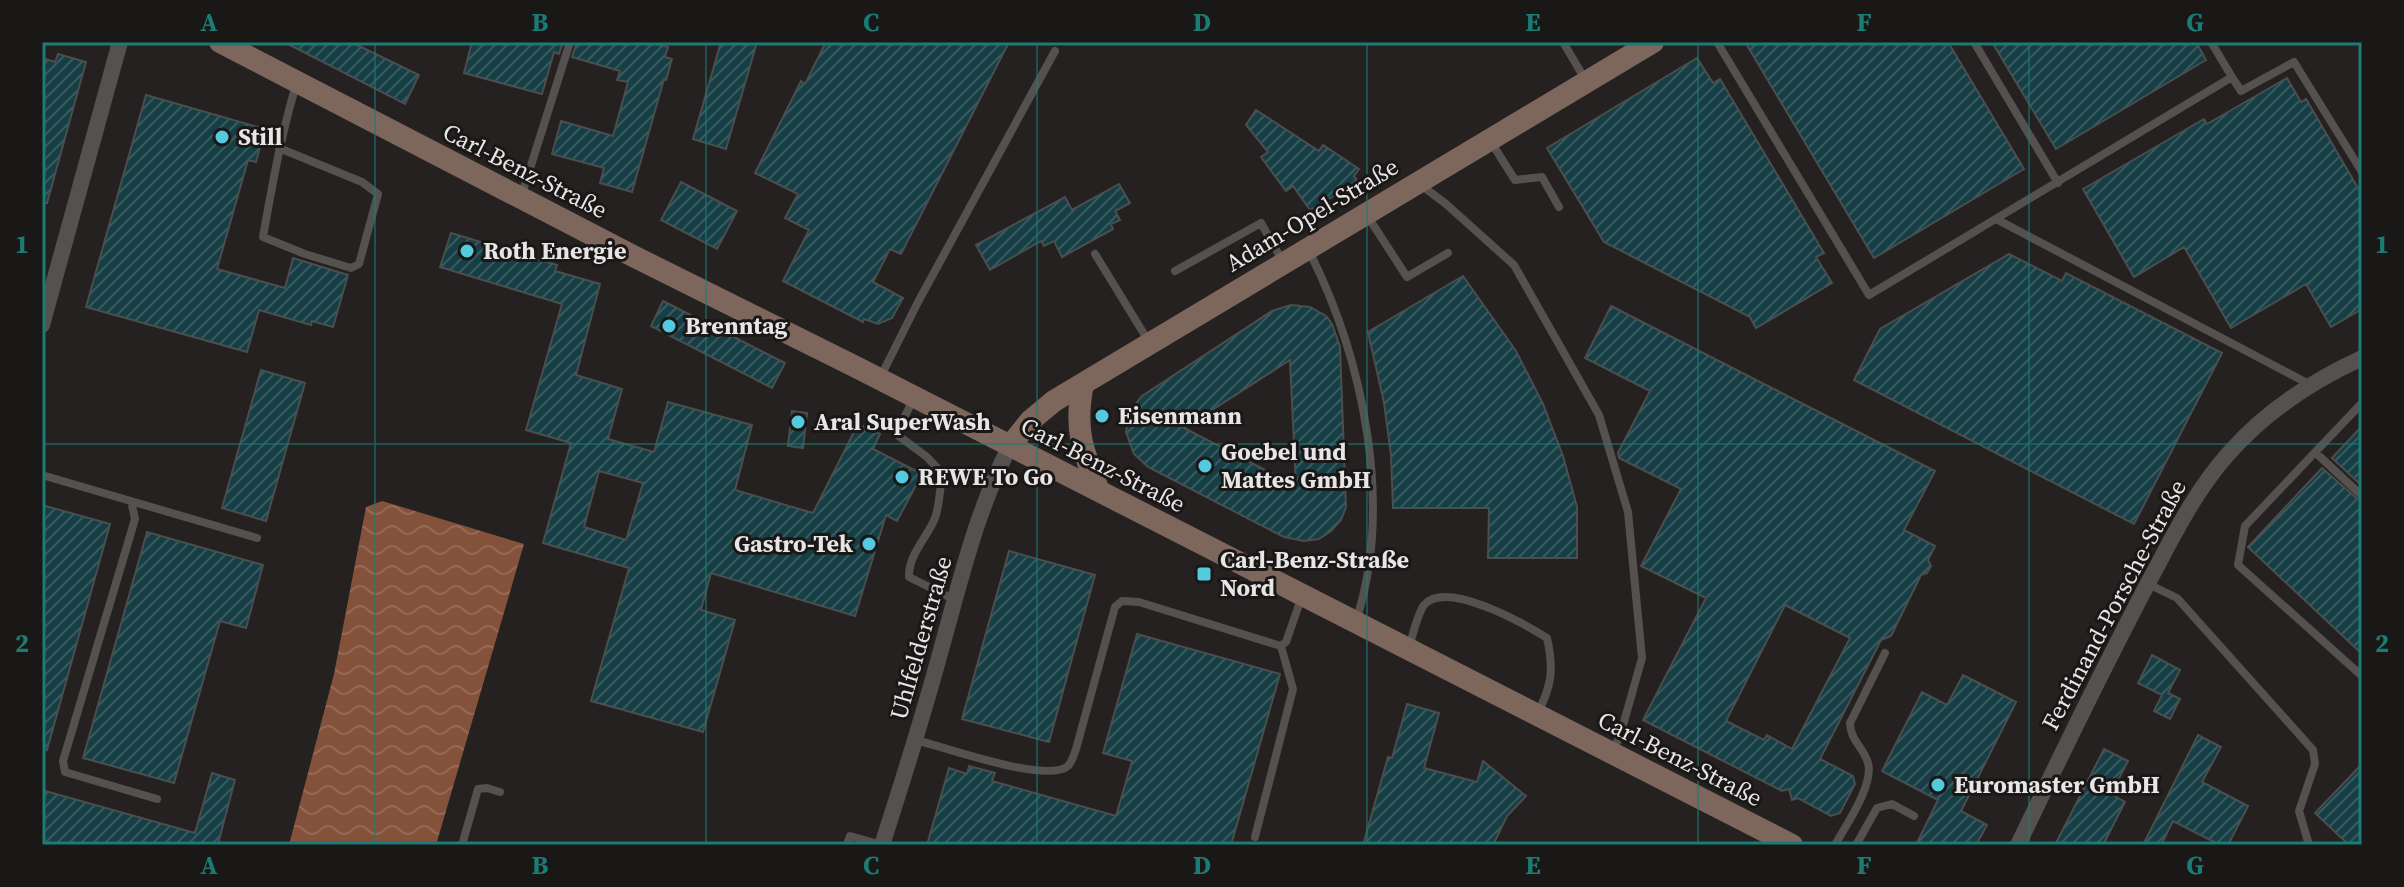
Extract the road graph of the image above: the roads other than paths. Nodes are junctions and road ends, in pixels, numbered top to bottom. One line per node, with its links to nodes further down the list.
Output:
1 (120, 42): 27 (street)
2 (220, 42): 11 (main road, Carl-Benz-Straße)
3 (570, 42): 18 (lane)
4 (1563, 42): 12 (lane)
5 (1653, 42): 12 (main road, Adam-Opel-Straße)
6 (1717, 42): 21 (lane)
7 (1974, 42): 17 (lane)
8 (2211, 42): 10 (lane)
9 (1055, 51): 30 (lane)
10 (2232, 77): 15 (lane); 17 (lane)
11 (297, 81): 14 (lane); 18 (main road, Carl-Benz-Straße)
12 (1587, 81): 13 (main road, Adam-Opel-Straße)
13 (1489, 139): 16 (main road, Adam-Opel-Straße); 19 (lane)
14 (279, 148): 14 (lane)
15 (2362, 172)
16 (1417, 182): 20 (main road, Adam-Opel-Straße); 52 (lane)
17 (2058, 183): 21 (lane)
18 (521, 197): 30 (main road, Carl-Benz-Straße)
19 (1559, 207)
20 (1365, 213): 22 (main road, Adam-Opel-Straße); 23 (lane)
21 (1998, 220): 32 (lane)
22 (1308, 248): 25 (main road, Adam-Opel-Straße); 45 (lane)
23 (1448, 253)
24 (1095, 254): 28 (lane)
25 (1283, 263): 26 (lane); 28 (main road, Adam-Opel-Straße)
26 (1175, 271)
27 (42, 325)
28 (1150, 343): 31 (main road, Adam-Opel-Straße)
29 (2362, 358): 32 (street, Ferdinand-Porsche-Straße)
30 (880, 379): 33 (main road, Carl-Benz-Straße)
31 (1083, 384): 35 (main road, Adam-Opel-Straße); 38 (main road)
32 (2310, 385): 42 (street, Ferdinand-Porsche-Straße)
33 (915, 397): 35 (main road, Carl-Benz-Straße); 44 (lane)
34 (2361, 404): 36 (lane)
35 (1010, 446): 38 (main road, Carl-Benz-Straße); 44 (street, Uhlfelderstraße)
36 (2316, 453): 39 (lane); 49 (lane)
37 (42, 475): 40 (lane)
38 (1099, 491): 43 (main road, Carl-Benz-Straße)
39 (2362, 496)
40 (131, 501): 41 (lane); 54 (lane)
41 (257, 538)
42 (2148, 584): 63 (street, Ferdinand-Porsche-Straße); 64 (lane)
43 (1302, 596): 45 (main road, Carl-Benz-Straße); 46 (lane)
44 (955, 600): 51 (street, Uhlfelderstraße)
45 (1355, 622): 47 (main road, Carl-Benz-Straße)
46 (1281, 646): 51 (lane); 56 (lane)
47 (1409, 649): 50 (main road, Carl-Benz-Straße); 50 (lane)
48 (1885, 653): 61 (lane)
49 (2362, 676)
50 (1536, 715): 52 (main road, Carl-Benz-Straße)
51 (916, 740): 59 (street, Uhlfelderstraße)
52 (1612, 752): 60 (main road, Carl-Benz-Straße)
53 (500, 792): 57 (lane)
54 (157, 799)
55 (1914, 816): 62 (lane)
56 (1255, 837)
57 (462, 845)
58 (847, 845): 59 (lane)
59 (882, 845)
60 (1792, 845)
61 (1835, 845)
62 (1856, 845)
63 (2018, 845)
64 (2309, 845)

